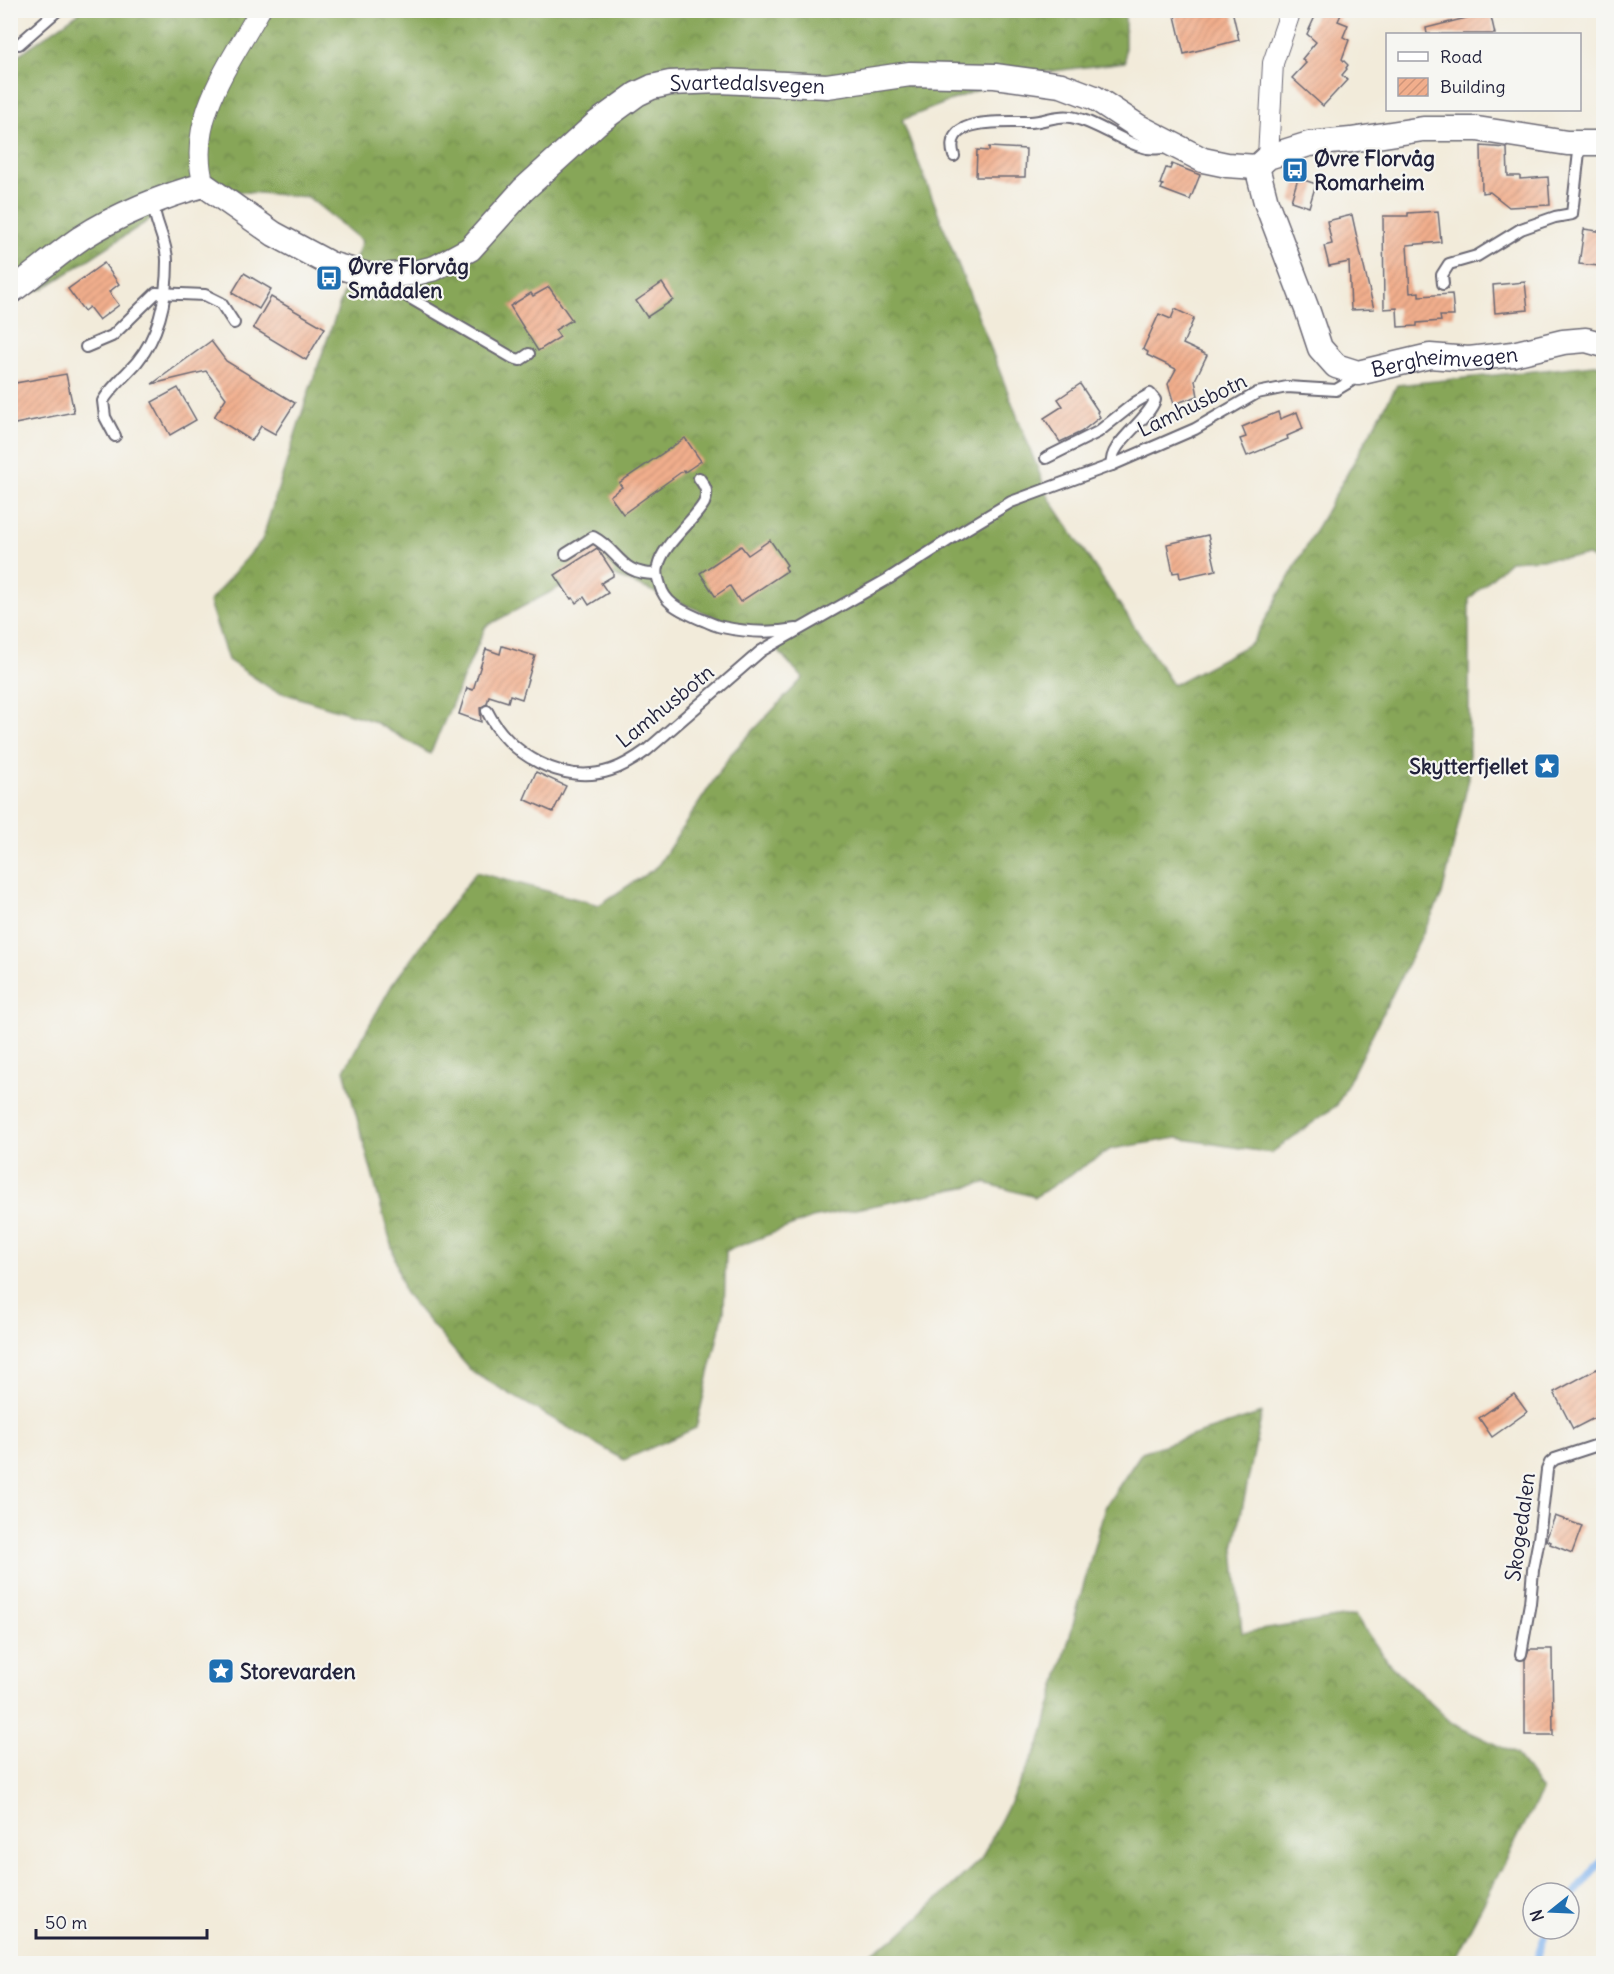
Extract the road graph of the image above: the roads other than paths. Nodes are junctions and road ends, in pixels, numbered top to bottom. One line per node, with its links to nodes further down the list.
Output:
1 (58, 10): 4 (lane)
2 (260, 10): 9 (street)
3 (1291, 10): 8 (street)
4 (19, 44)
5 (1592, 143): 8 (street, Svartedalsvegen); 12 (lane)
6 (1171, 145): 7 (lane, Svartedalsvegen); 8 (street, Svartedalsvegen); 11 (street, Svartedalsvegen)
7 (954, 156)
8 (1263, 162): 19 (street, Bergheimvegen)
9 (204, 185): 10 (street); 11 (street, Svartedalsvegen)
10 (153, 202): 13 (street); 14 (lane)
11 (375, 277): 18 (lane, Svartedalsvegen)
12 (1443, 284)
13 (10, 292)
14 (164, 292): 15 (lane); 17 (lane); 20 (lane)
15 (234, 323)
16 (1604, 345): 19 (street, Bergheimvegen)
17 (86, 347)
18 (529, 354)
19 (1358, 373): 22 (lane, Lamhusbotn)
20 (115, 436)
21 (1046, 458): 22 (lane, Lamhusbotn)
22 (1112, 465): 26 (lane, Lamhusbotn)
23 (699, 478): 25 (lane)
24 (566, 554): 25 (lane)
25 (657, 574): 26 (lane, Lamhusbotn)
26 (805, 627): 27 (lane, Lamhusbotn)
27 (487, 711)
28 (1604, 1443): 29 (lane, Skogedalen)
29 (1521, 1654)

